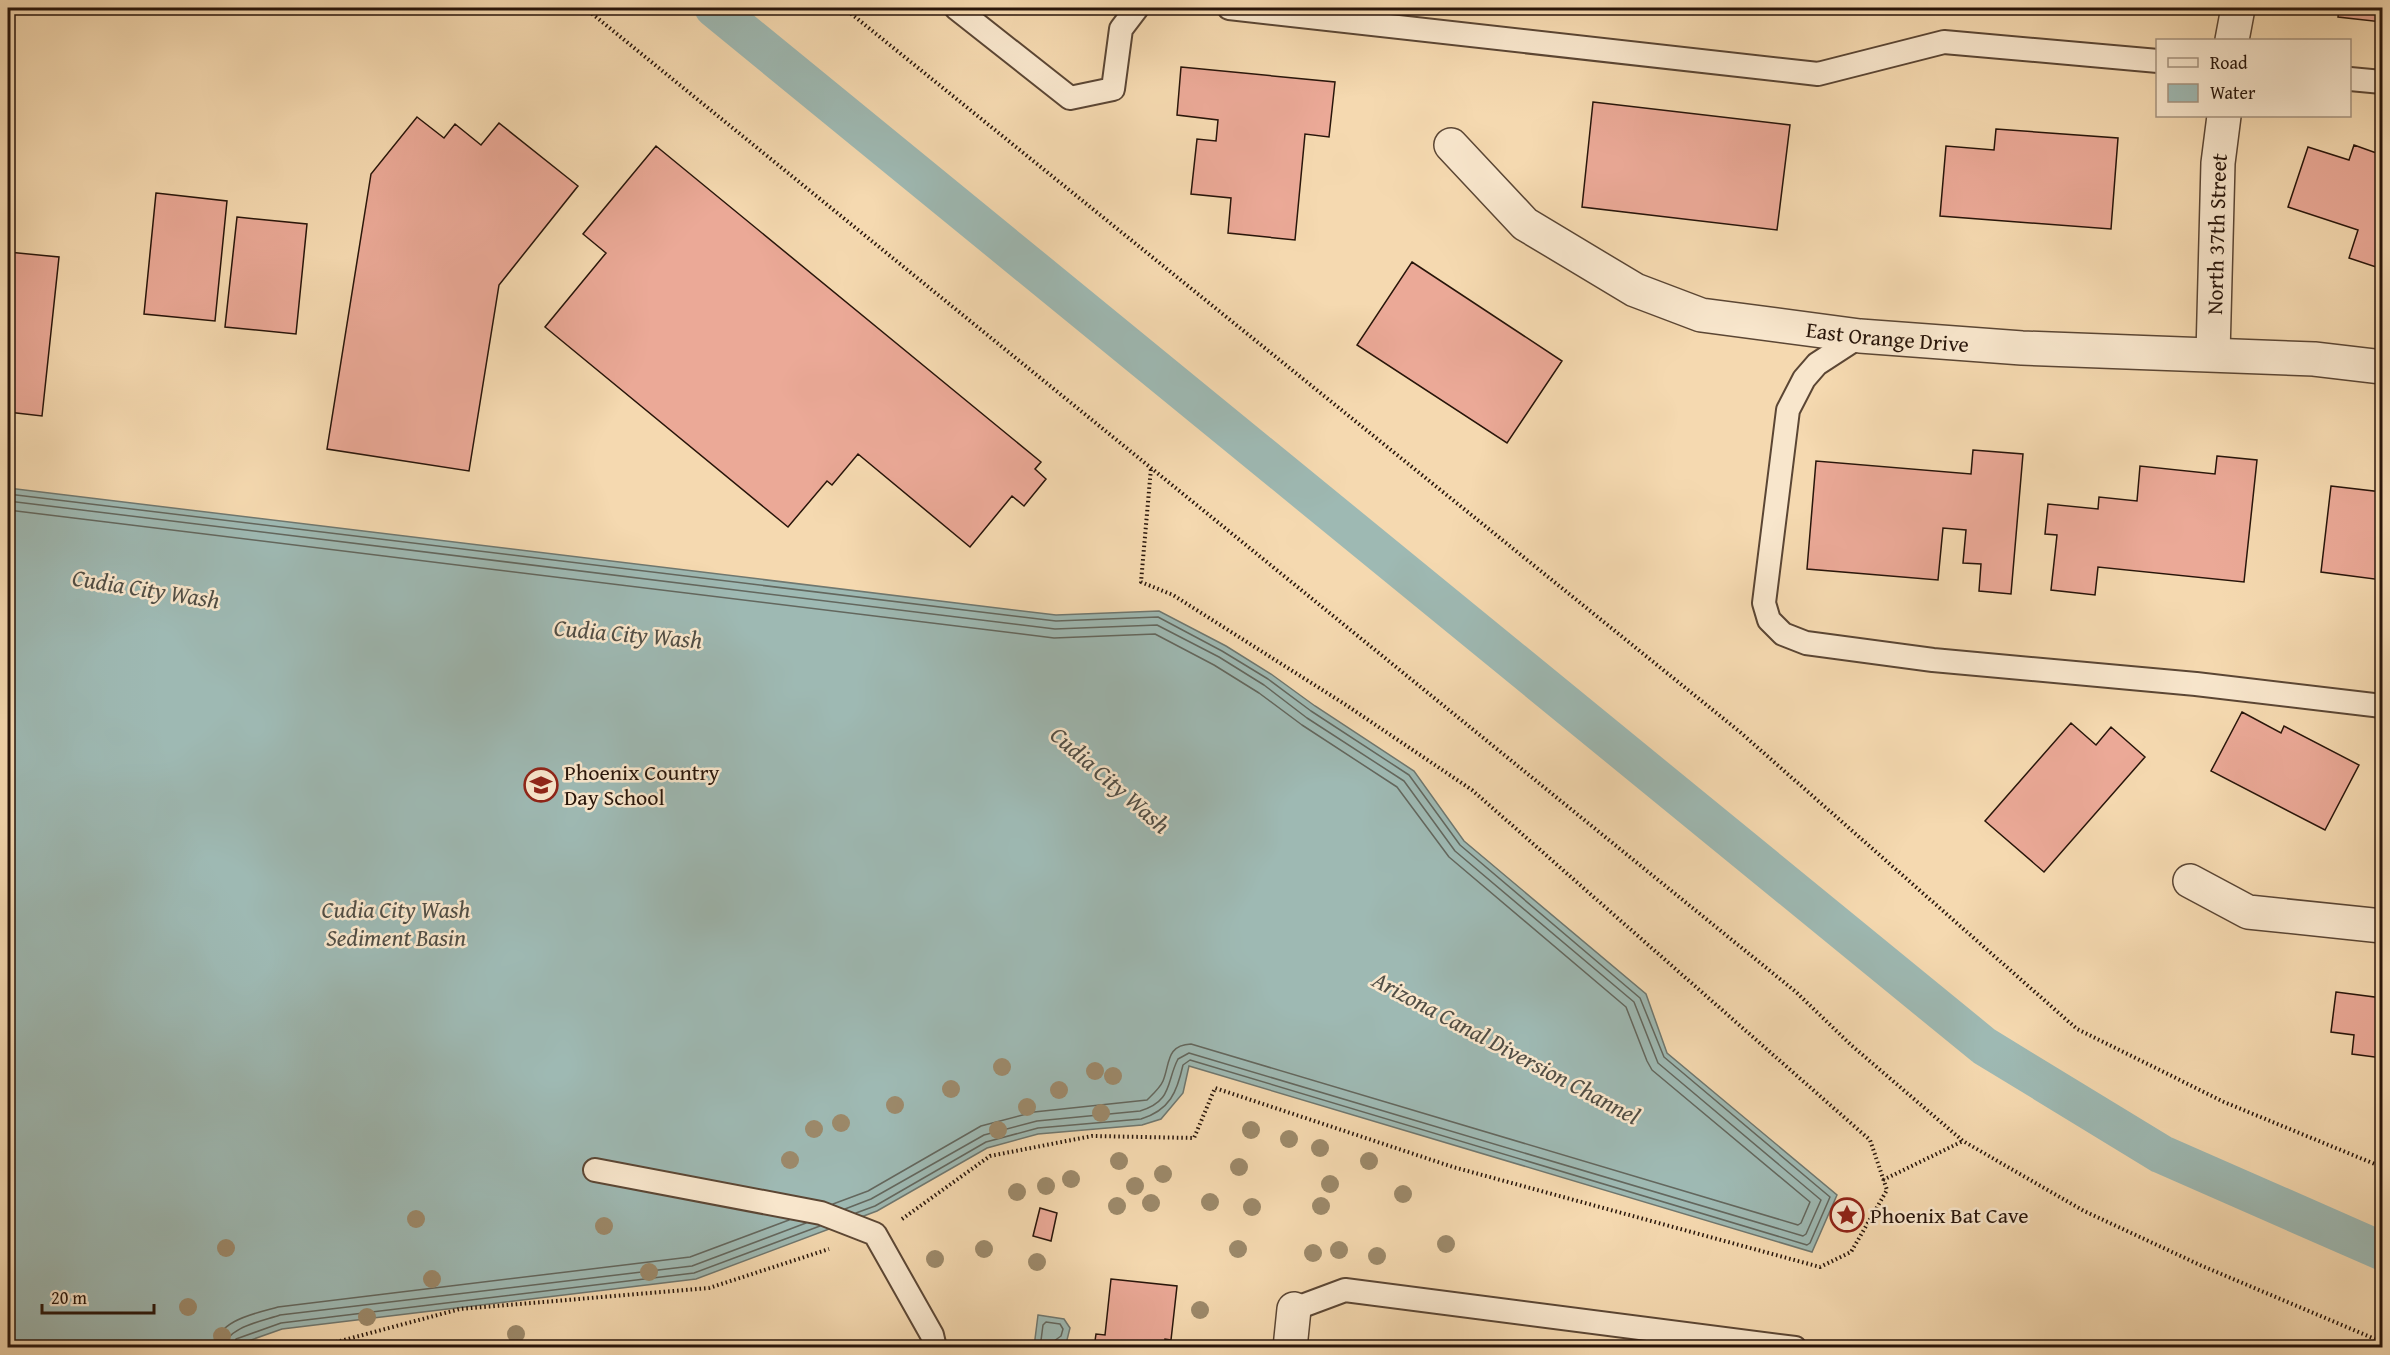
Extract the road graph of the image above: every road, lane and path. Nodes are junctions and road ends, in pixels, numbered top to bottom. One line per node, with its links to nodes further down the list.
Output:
1 (585, 8): 16 (path)
2 (844, 8): 21 (path)
3 (956, 8): 4 (lane)
4 (1137, 8)
5 (1229, 8): 8 (lane)
6 (2238, 8): 7 (street)
7 (2232, 39)
8 (2156, 61)
9 (2351, 79): 10 (lane)
10 (2382, 82)
11 (2224, 117): 14 (street, North 37th Street)
12 (1451, 145): 13 (street, East Orange Drive)
13 (1860, 336): 14 (street, East Orange Drive); 17 (lane)
14 (2213, 354): 15 (street, East Orange Drive)
15 (2382, 367)
16 (1151, 468): 20 (path); 23 (path)
17 (2382, 706)
18 (2190, 881): 19 (street)
19 (2382, 926)
20 (1964, 1141): 23 (path); 26 (path)
21 (2382, 1167)
22 (595, 1170): 24 (lane)
23 (1883, 1180): 24 (path)
24 (875, 1234): 27 (path); 28 (lane)
25 (1294, 1309): 29 (street); 30 (lane)
26 (2382, 1342)
27 (314, 1347)
28 (935, 1347)
29 (1290, 1347)
30 (1795, 1347)

